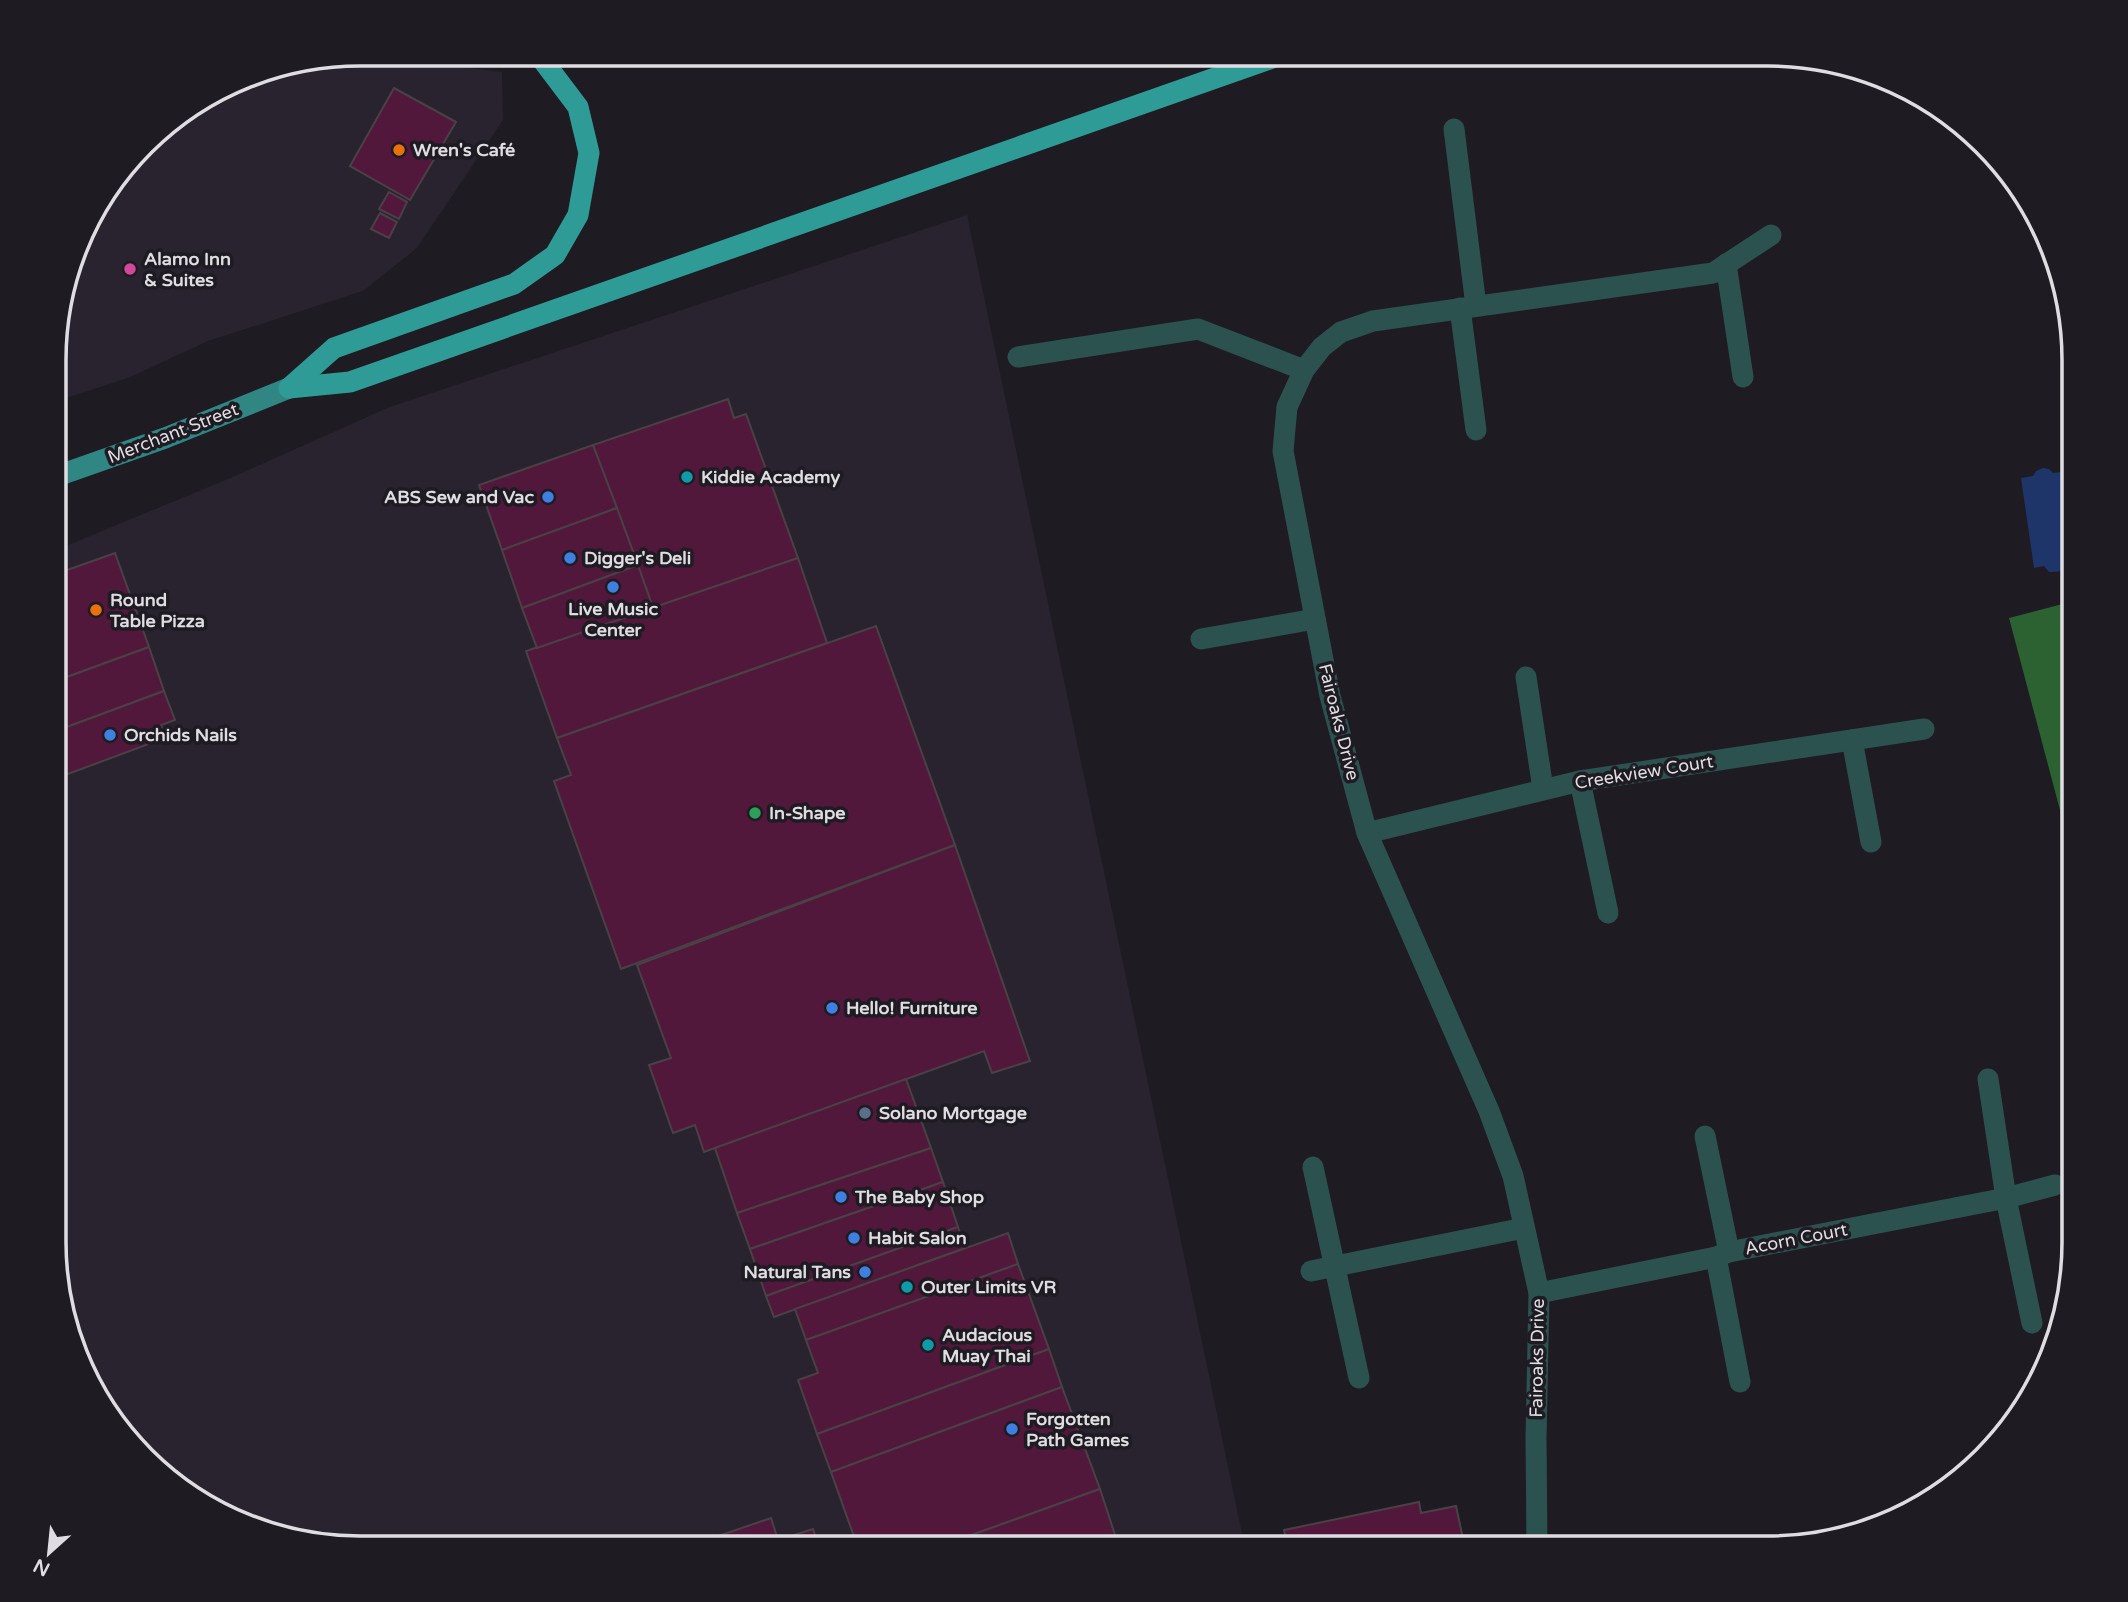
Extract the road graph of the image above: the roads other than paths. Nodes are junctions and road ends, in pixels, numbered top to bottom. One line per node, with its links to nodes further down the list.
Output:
1 (547, 66): 10 (highway)
2 (1248, 66): 10 (highway)
3 (1454, 129): 6 (street)
4 (1771, 235): 5 (street, Fairoaks Drive)
5 (1726, 264): 6 (street, Fairoaks Drive); 9 (street)
6 (1468, 307): 8 (street, Fairoaks Drive); 11 (street)
7 (1018, 357): 8 (street)
8 (1304, 370): 13 (street, Fairoaks Drive)
9 (1743, 377)
10 (289, 388): 12 (main road, Merchant Street)
11 (1476, 430)
12 (66, 473)
13 (1315, 619): 14 (street); 20 (street, Fairoaks Drive)
14 (1201, 639)
15 (1526, 677): 19 (street)
16 (1924, 729): 17 (street, Creekview Court)
17 (1852, 740): 18 (street, Creekview Court); 21 (street)
18 (1580, 781): 19 (street, Creekview Court); 22 (street)
19 (1544, 789): 20 (street, Creekview Court)
20 (1367, 833): 28 (street, Fairoaks Drive)
21 (1871, 842)
22 (1608, 913)
23 (1988, 1079): 27 (street)
24 (1705, 1136): 29 (street)
25 (1313, 1167): 30 (street)
26 (2054, 1185): 27 (street, Acorn Court)
27 (2006, 1198): 29 (street, Acorn Court); 33 (street)
28 (1524, 1228): 30 (street); 32 (street, Fairoaks Drive)
29 (1722, 1254): 32 (street, Acorn Court); 35 (street)
30 (1336, 1266): 31 (street); 34 (street)
31 (1311, 1271)
32 (1539, 1293): 36 (street, Fairoaks Drive)
33 (2032, 1323)
34 (1359, 1378)
35 (1740, 1382)
36 (1538, 1536)

